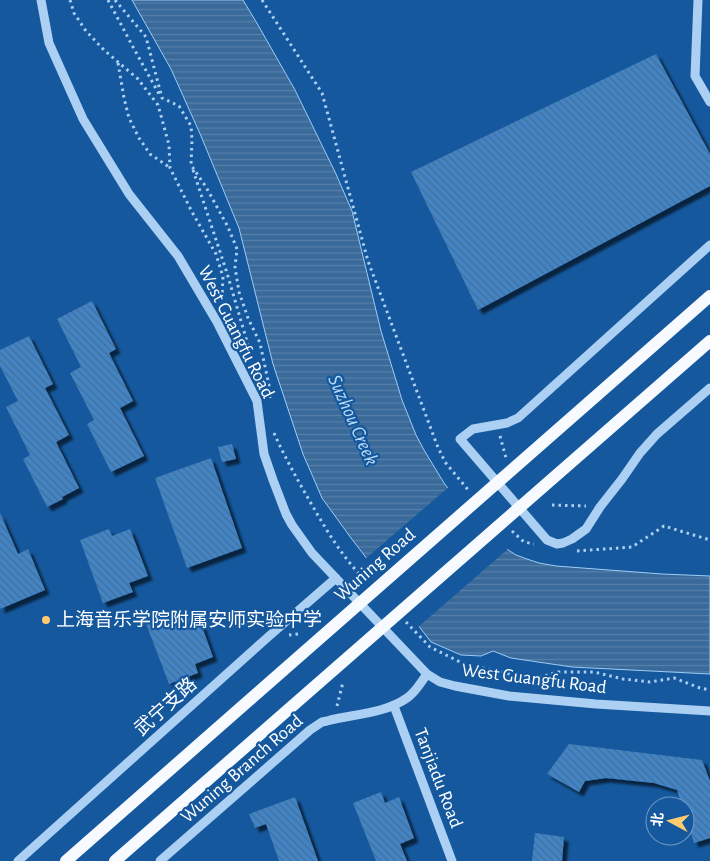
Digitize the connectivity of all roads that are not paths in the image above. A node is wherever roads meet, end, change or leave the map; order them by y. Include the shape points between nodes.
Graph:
1 (41, 0) edge
2 (698, 0) edge
3 (710, 102) edge
4 (710, 245) edge
5 (710, 296) edge
6 (710, 341) edge
7 (710, 388) edge
8 (336, 578) junction
9 (427, 674) junction
10 (394, 706) junction
11 (710, 711) edge
12 (18, 861) edge
13 (66, 861) edge
14 (115, 861) edge
15 (160, 861) edge
16 (452, 861) edge

1 - 8 street, West Guangfu Road via 49,43 83,119 129,194 178,256 216,322 257,402 264,454 286,514 312,553
2 - 3 street via 695,76
4 - 7 street via 518,418 473,429 460,439 547,540 563,543 586,529 640,453
5 - 13 main road, Wuning Road, bridge
6 - 14 main road, bridge
8 - 9 street, West Guangfu Road
8 - 12 street, 武宁支路
9 - 10 street, Wuning Branch Road via 408,698
9 - 11 street, West Guangfu Road via 440,682 509,696
10 - 15 street, Wuning Branch Road via 322,722
10 - 16 street, Tanjiadu Road

